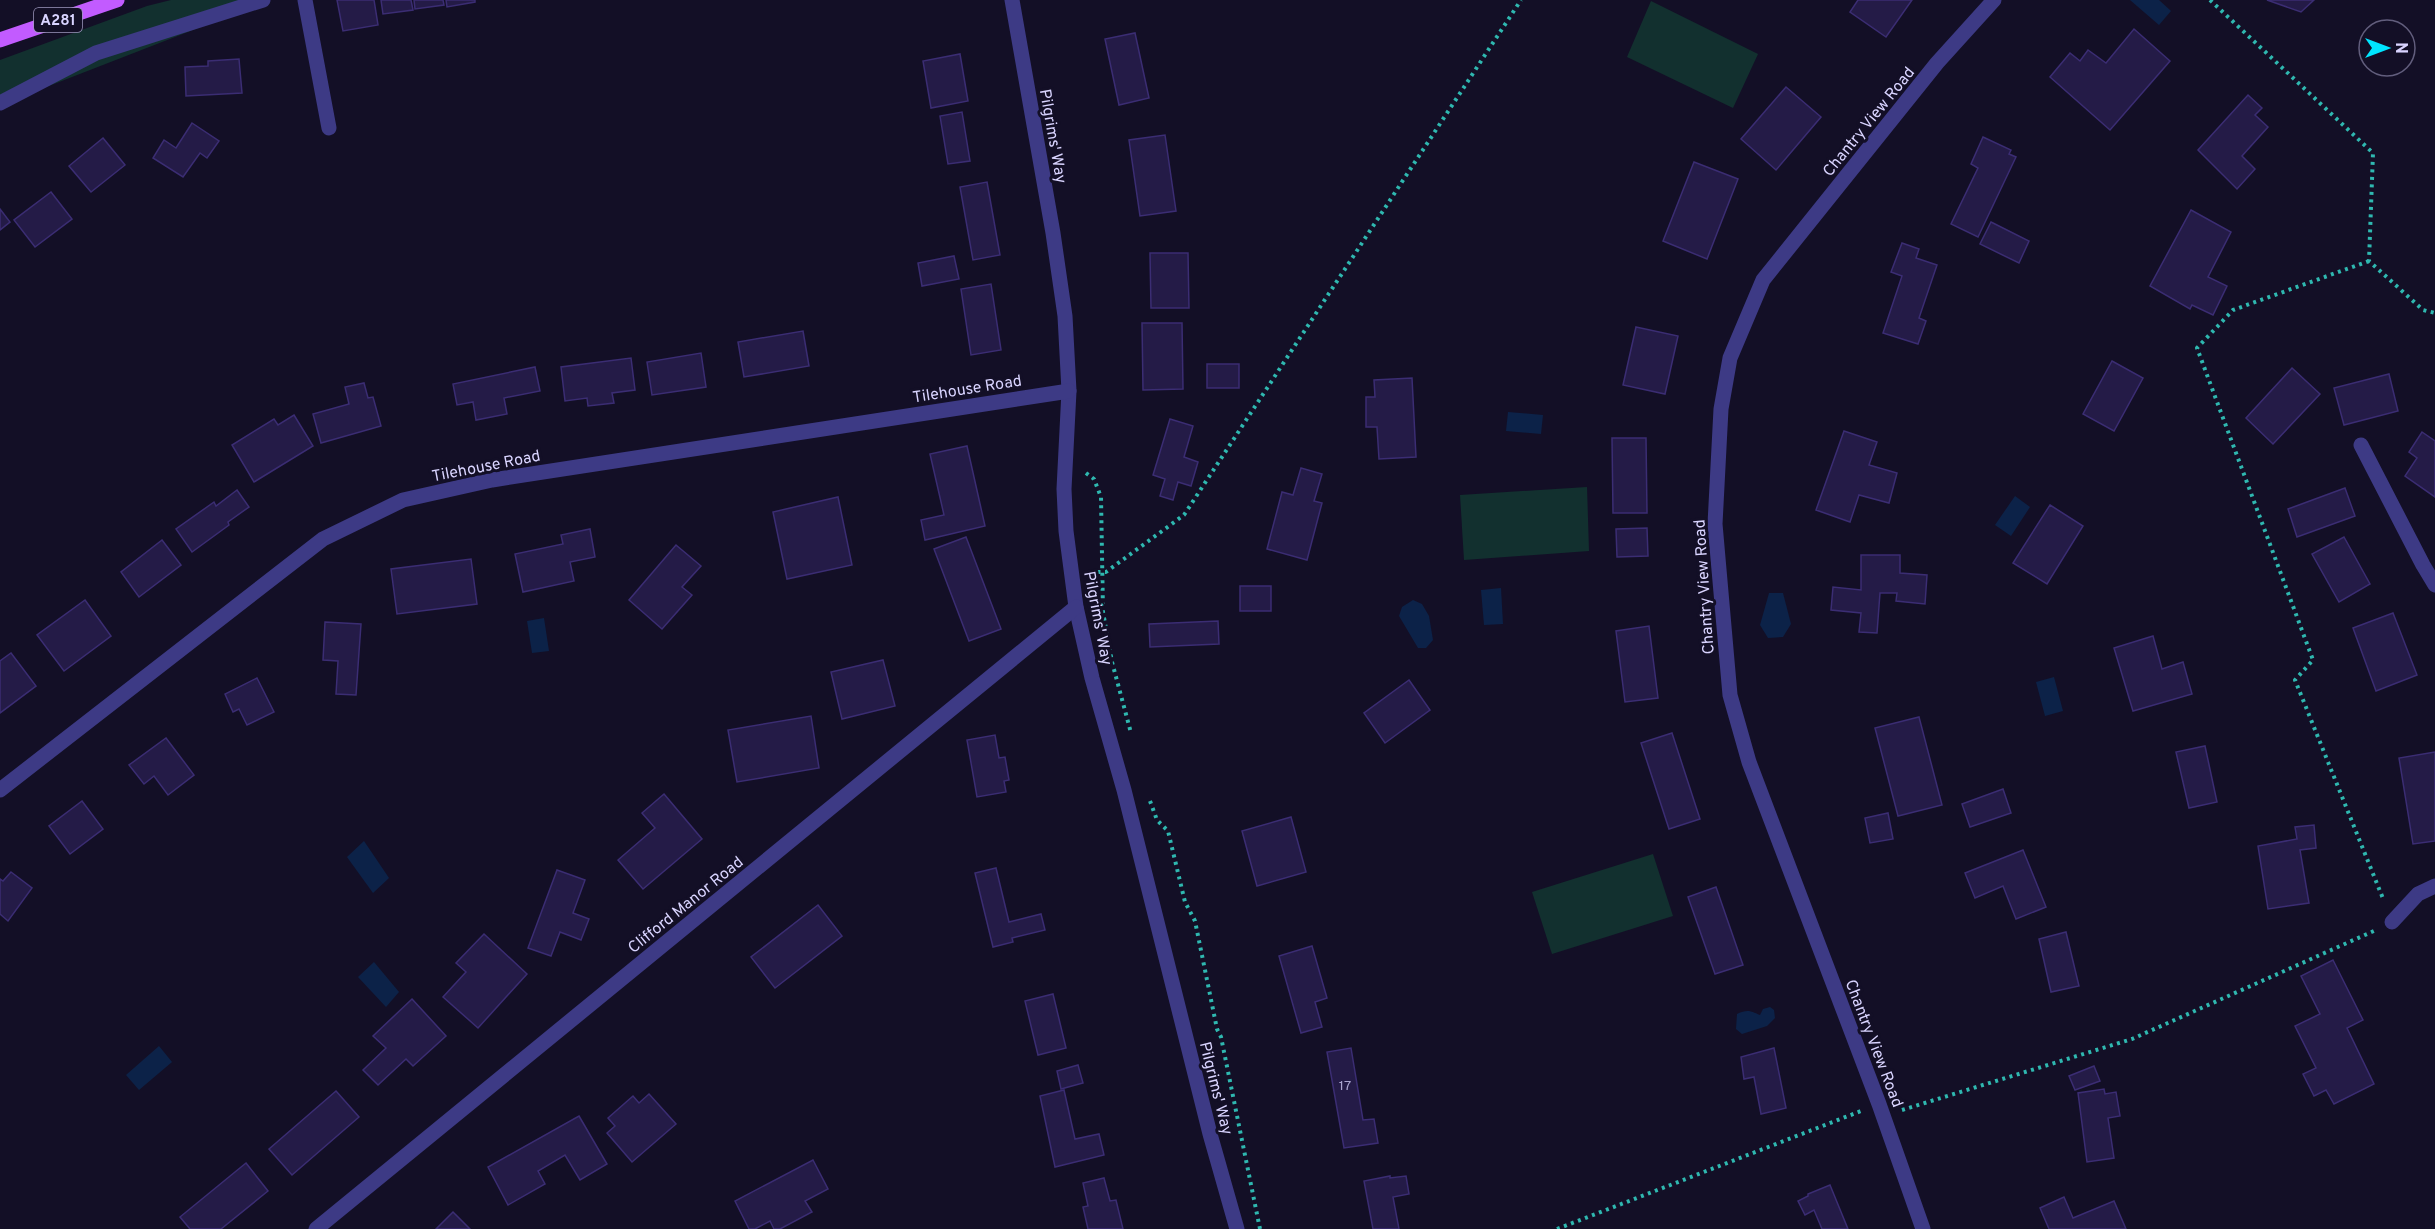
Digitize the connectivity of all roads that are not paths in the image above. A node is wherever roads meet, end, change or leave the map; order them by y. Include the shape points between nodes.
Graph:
1 (117, 0) edge
2 (263, 0) edge
3 (305, 0) edge
4 (1012, 0) edge
5 (1994, 0) edge
6 (0, 40) edge
7 (0, 103) edge
8 (329, 128) dead end
9 (1069, 390) junction
10 (2361, 445) dead end
11 (2435, 585) edge
12 (1076, 607) junction
13 (0, 790) edge
14 (2435, 886) edge
15 (2392, 922) road end
16 (316, 1229) edge
17 (1237, 1229) edge
18 (1923, 1229) edge

1 - 6 main road, A281
2 - 7 street via 96,53
3 - 8 street
4 - 9 street, Pilgrims' Way via 1053,233 1065,316
5 - 18 street, Chantry View Road via 1937,63 1763,280 1730,358 1721,409 1715,524 1730,696 1749,762
9 - 12 street, Pilgrims' Way via 1064,489
9 - 13 street, Tilehouse Road via 492,480 403,500 323,539
10 - 11 street
12 - 16 street, Clifford Manor Road
12 - 17 street, Pilgrims' Way
14 - 15 street via 2418,894

